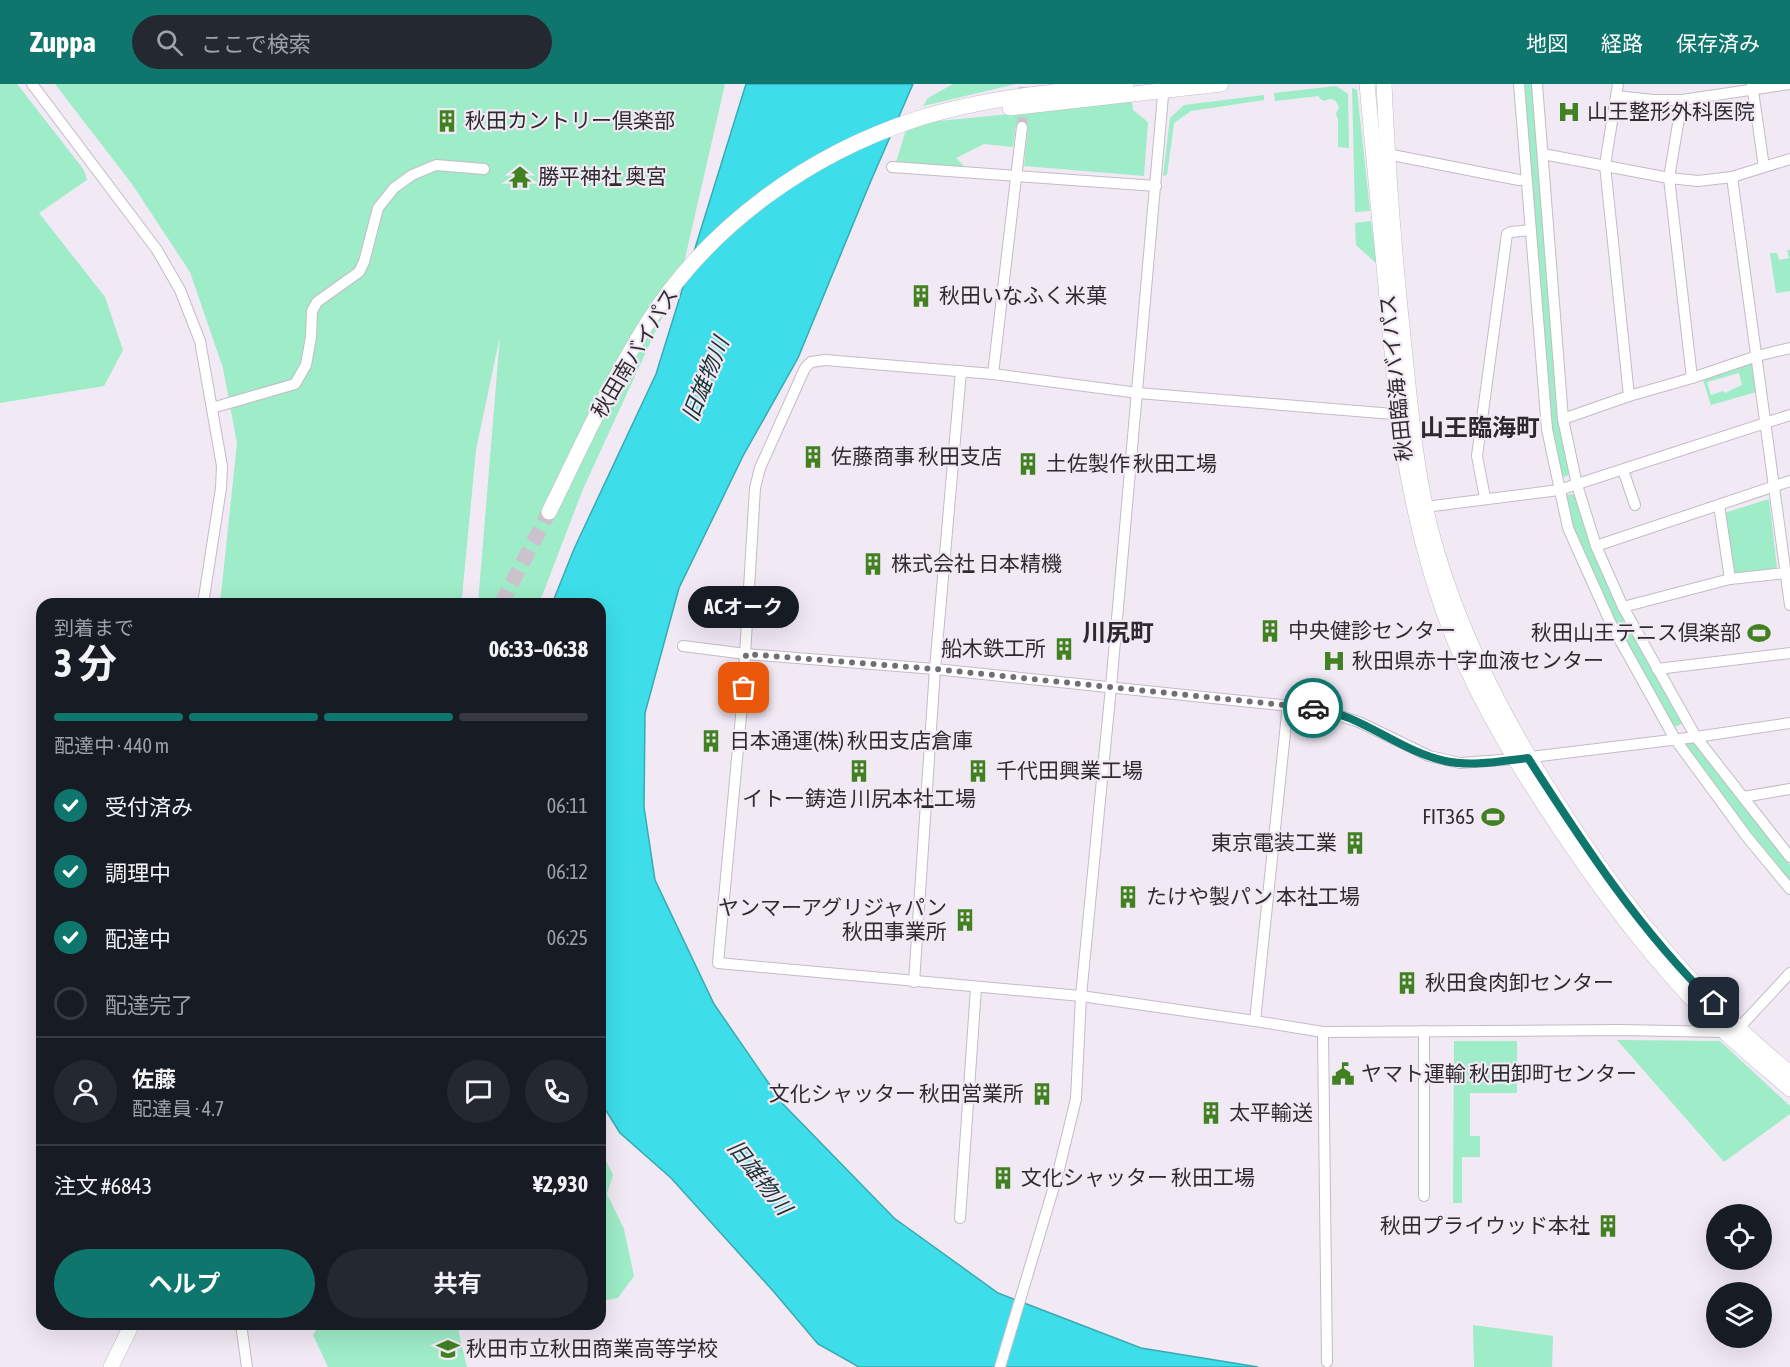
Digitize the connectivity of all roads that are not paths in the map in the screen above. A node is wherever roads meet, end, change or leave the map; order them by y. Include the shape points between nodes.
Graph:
1 (32, 84) edge
2 (1126, 84) edge
3 (1221, 84) edge
4 (1367, 84) edge
5 (1384, 84) edge
6 (1519, 84) edge
7 (1537, 84) edge
8 (1617, 84) edge
9 (1790, 84) edge
10 (1753, 86) edge
11 (1164, 88) edge
12 (1616, 96) junction
13 (1682, 100) junction
14 (936, 114) junction
15 (1022, 127) tunnel mouth
16 (1387, 154) junction
17 (1543, 154) junction
18 (1790, 159) edge
19 (1605, 165) junction
20 (1764, 166) junction
21 (892, 167) dead end
22 (484, 169) dead end
23 (1016, 174) junction
24 (1732, 177) junction
25 (1669, 178) junction
26 (1519, 180) dead end
27 (1156, 186) junction
28 (1531, 230) junction
29 (1790, 348) edge
30 (1757, 356) junction
31 (961, 371) junction
32 (993, 374) junction
33 (1692, 378) junction
34 (1138, 393) junction
35 (1629, 396) junction
36 (212, 408) junction
37 (1405, 415) junction
38 (1790, 415) edge
39 (1563, 419) junction
40 (1766, 424) junction
41 (1623, 470) junction
42 (1790, 481) edge
43 (1577, 484) junction
44 (1773, 486) junction
45 (1559, 490) junction
46 (1485, 498) junction
47 (1635, 505) dead end
48 (1719, 505) junction
49 (1425, 507) junction
50 (549, 512) tunnel mouth
51 (1596, 546) junction
52 (1786, 573) junction
53 (1730, 579) junction
54 (204, 598) edge
55 (1790, 605) edge
56 (1623, 607) junction
57 (683, 646) dead end
58 (1790, 653) edge
59 (746, 654) junction
60 (935, 669) junction
61 (1657, 669) junction
62 (1111, 687) junction
63 (1288, 704) junction
64 (1790, 723) edge
65 (1696, 737) junction
66 (1675, 739) junction
67 (1522, 759) junction
68 (1790, 789) edge
69 (1743, 797) junction
70 (1790, 857) edge
71 (1790, 890) edge
72 (1789, 975) edge
73 (914, 981) junction
74 (976, 988) junction
75 (1081, 996) junction
76 (1255, 1020) junction
77 (1732, 1030) junction
78 (1323, 1032) junction
79 (1424, 1032) junction
80 (1790, 1073) edge
81 (1790, 1089) edge
82 (1424, 1196) dead end
83 (960, 1218) dead end
84 (129, 1330) edge
85 (242, 1330) edge
86 (1327, 1362) dead end
87 (111, 1367) edge
88 (247, 1367) edge
89 (1000, 1367) edge

1 - 36 street via 157,250 180,290 200,341
2 - 14 highway, 秋田南バイパス via 1044,93
3 - 11 highway, 秋田南バイパス
4 - 37 highway, 秋田臨海バイパス
5 - 16 highway, 秋田臨海バイパス
6 - 28 street
7 - 17 street
8 - 12 street
9 - 10 street
10 - 13 street
10 - 20 street
11 - 14 highway, 秋田南バイパス
11 - 27 street
12 - 13 street
12 - 19 street
13 - 25 street
14 - 50 highway, 秋田南バイパス via 866,138 811,166 724,232 681,276 650,319 608,393
15 - 23 street
16 - 26 street
16 - 37 highway, 秋田臨海バイパス
17 - 19 street
17 - 39 street
18 - 20 street
19 - 25 street
19 - 35 street
20 - 24 street
21 - 23 street
22 - 36 street via 436,165 394,188 378,208 359,272 317,302 312,311 306,365 295,384
23 - 27 street
23 - 32 street
24 - 25 street via 1698,181
24 - 30 street
25 - 33 street
27 - 34 street
28 - 45 street via 1548,429
28 - 46 street via 1507,234 1477,456
29 - 30 street
30 - 33 street
30 - 40 street
31 - 32 street
31 - 59 street via 825,360 811,362 806,368 757,478
31 - 60 street
32 - 34 street
33 - 35 street
34 - 37 street
34 - 62 street
35 - 39 street
36 - 54 street via 222,466
37 - 49 highway, 秋田臨海バイパス
37 - 67 highway, 秋田臨海バイパス via 1404,458 1417,521 1443,609 1469,672
38 - 40 street
39 - 43 street
40 - 41 street
40 - 44 street
41 - 43 street
41 - 47 street
42 - 44 street
43 - 45 street
43 - 51 street
44 - 48 street
44 - 52 street
45 - 46 street
45 - 66 street via 1581,561
46 - 49 street
48 - 51 street
48 - 53 street
49 - 67 highway, 秋田臨海バイパス via 1466,637
51 - 56 street
52 - 53 street
52 - 55 street
53 - 56 street
56 - 61 street
57 - 59 street
58 - 61 street
59 - 60 street
59 - 73 street via 718,963
60 - 62 street
60 - 73 street
61 - 65 street
62 - 63 street
62 - 75 street
63 - 67 street via 1342,716 1446,762
63 - 76 street
64 - 65 street
65 - 66 street
65 - 69 street
66 - 67 street
66 - 71 street
67 - 77 highway, 秋田臨海バイパス via 1587,870 1613,905 1673,977
68 - 69 street
69 - 70 street
72 - 77 street
73 - 74 street
74 - 75 street
74 - 83 street
75 - 76 street
75 - 89 street via 1076,1099
76 - 78 street
77 - 79 street
77 - 80 highway, 秋田臨海バイパス
77 - 81 highway, 秋田臨海バイパス
78 - 79 street
78 - 86 street
79 - 82 street
84 - 87 highway
85 - 88 street

